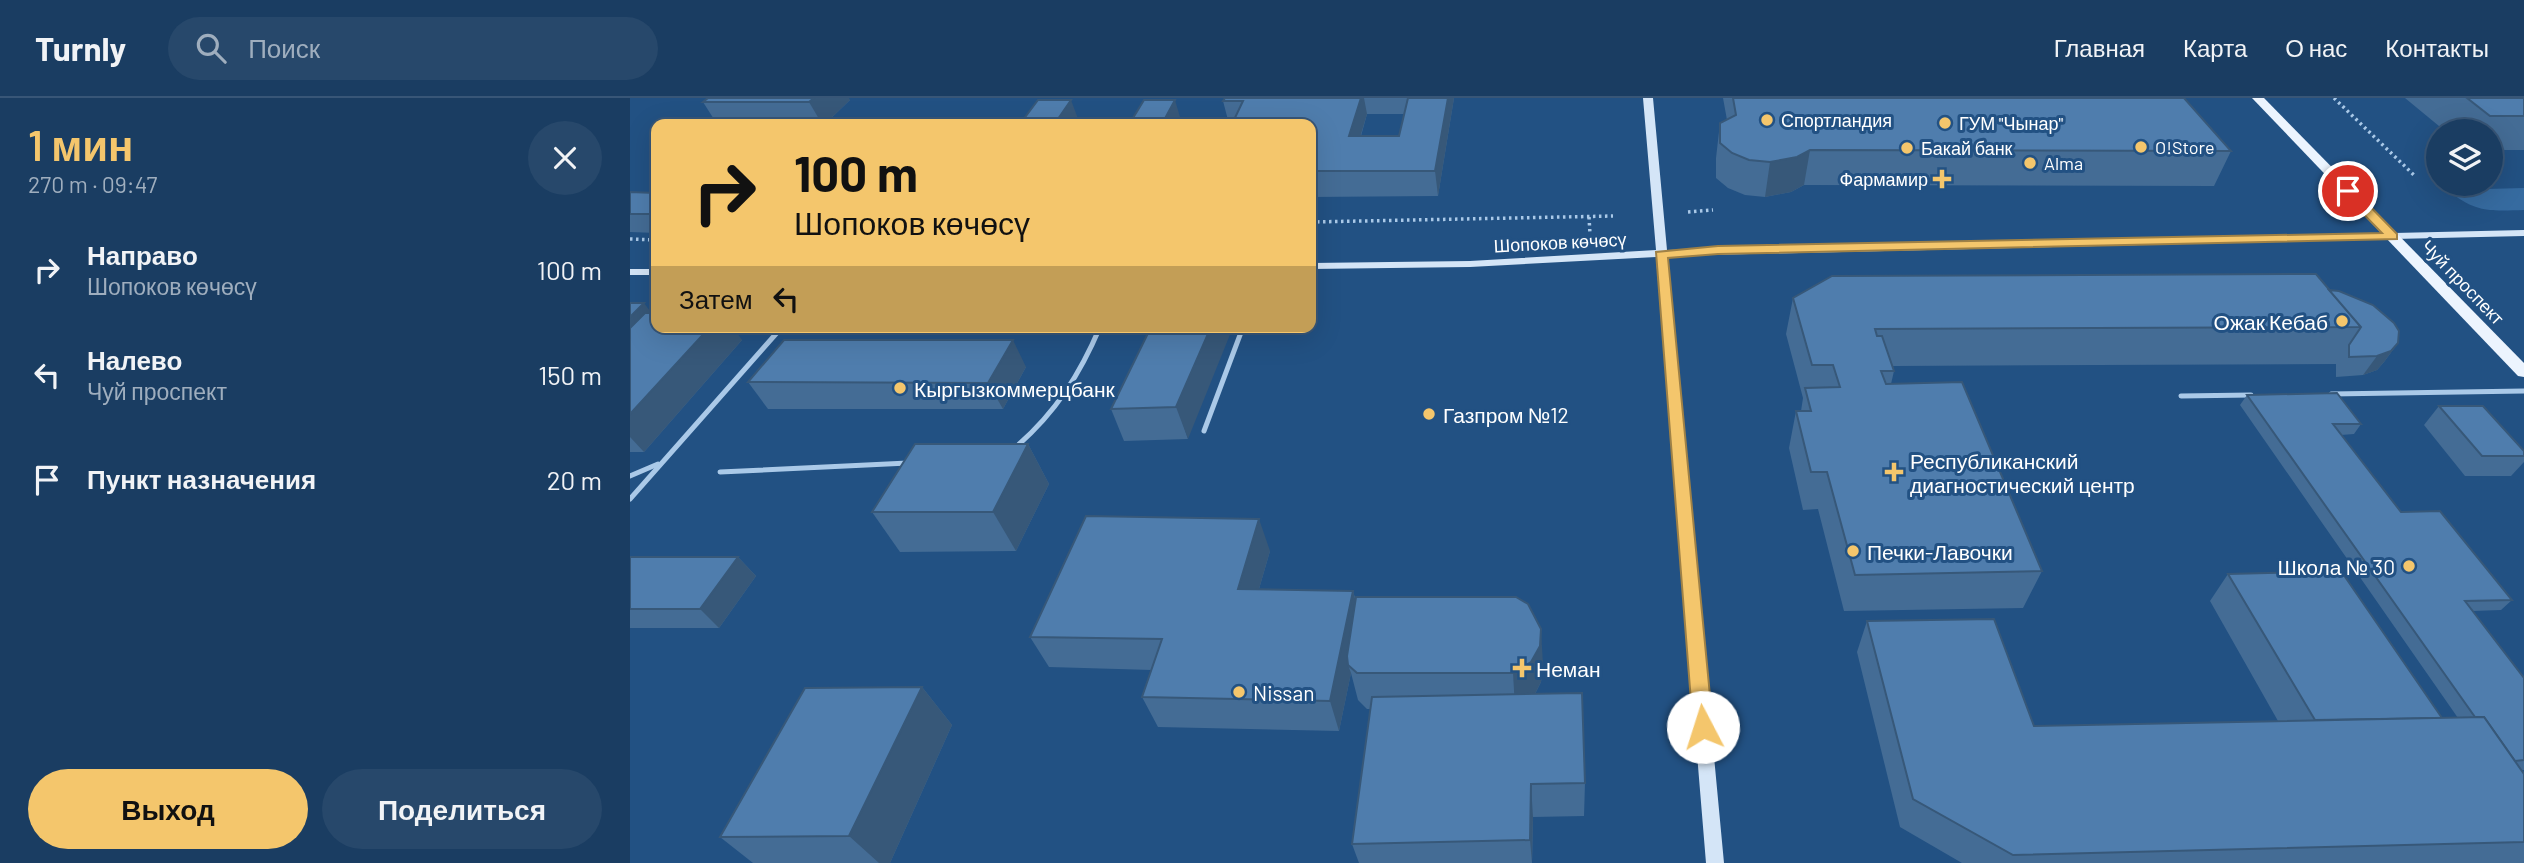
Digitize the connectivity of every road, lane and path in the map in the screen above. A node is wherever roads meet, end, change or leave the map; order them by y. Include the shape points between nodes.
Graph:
1 (1648, 98) edge
2 (2258, 98) edge
3 (2334, 98) edge
4 (2416, 177) dead end
5 (1713, 211) dead end
6 (1688, 212) dead end
7 (1613, 216) dead end
8 (1316, 222) edge
9 (2524, 233) edge
10 (2392, 237) junction
11 (630, 239) edge
12 (651, 240) edge
13 (1661, 254) junction
14 (1316, 266) edge
15 (630, 272) edge
16 (651, 272) edge
17 (777, 333) edge
18 (1097, 333) edge
19 (1241, 333) edge
20 (2524, 372) edge
21 (2524, 391) edge
22 (2320, 394) edge
23 (2264, 395) edge
24 (2181, 396) dead end
25 (1204, 431) dead end
26 (1007, 450) edge
27 (915, 462) edge
28 (661, 463) junction
29 (720, 472) dead end
30 (630, 476) edge
31 (630, 499) edge
32 (1715, 863) edge

1 - 13 street
2 - 10 main road, Чуй проспект
3 - 4 path
5 - 6 path
7 - 8 path
9 - 10 street, Шопоков көчөсү
10 - 13 street, Шопоков көчөсү
10 - 20 main road, Чуй проспект
11 - 12 path
13 - 14 street, Шопоков көчөсү
13 - 32 street
15 - 16 street
17 - 28 lane
18 - 26 lane via 1066,396 1046,422 1016,448
19 - 25 lane
21 - 22 lane
23 - 24 lane
27 - 29 lane
28 - 30 lane
28 - 31 lane

